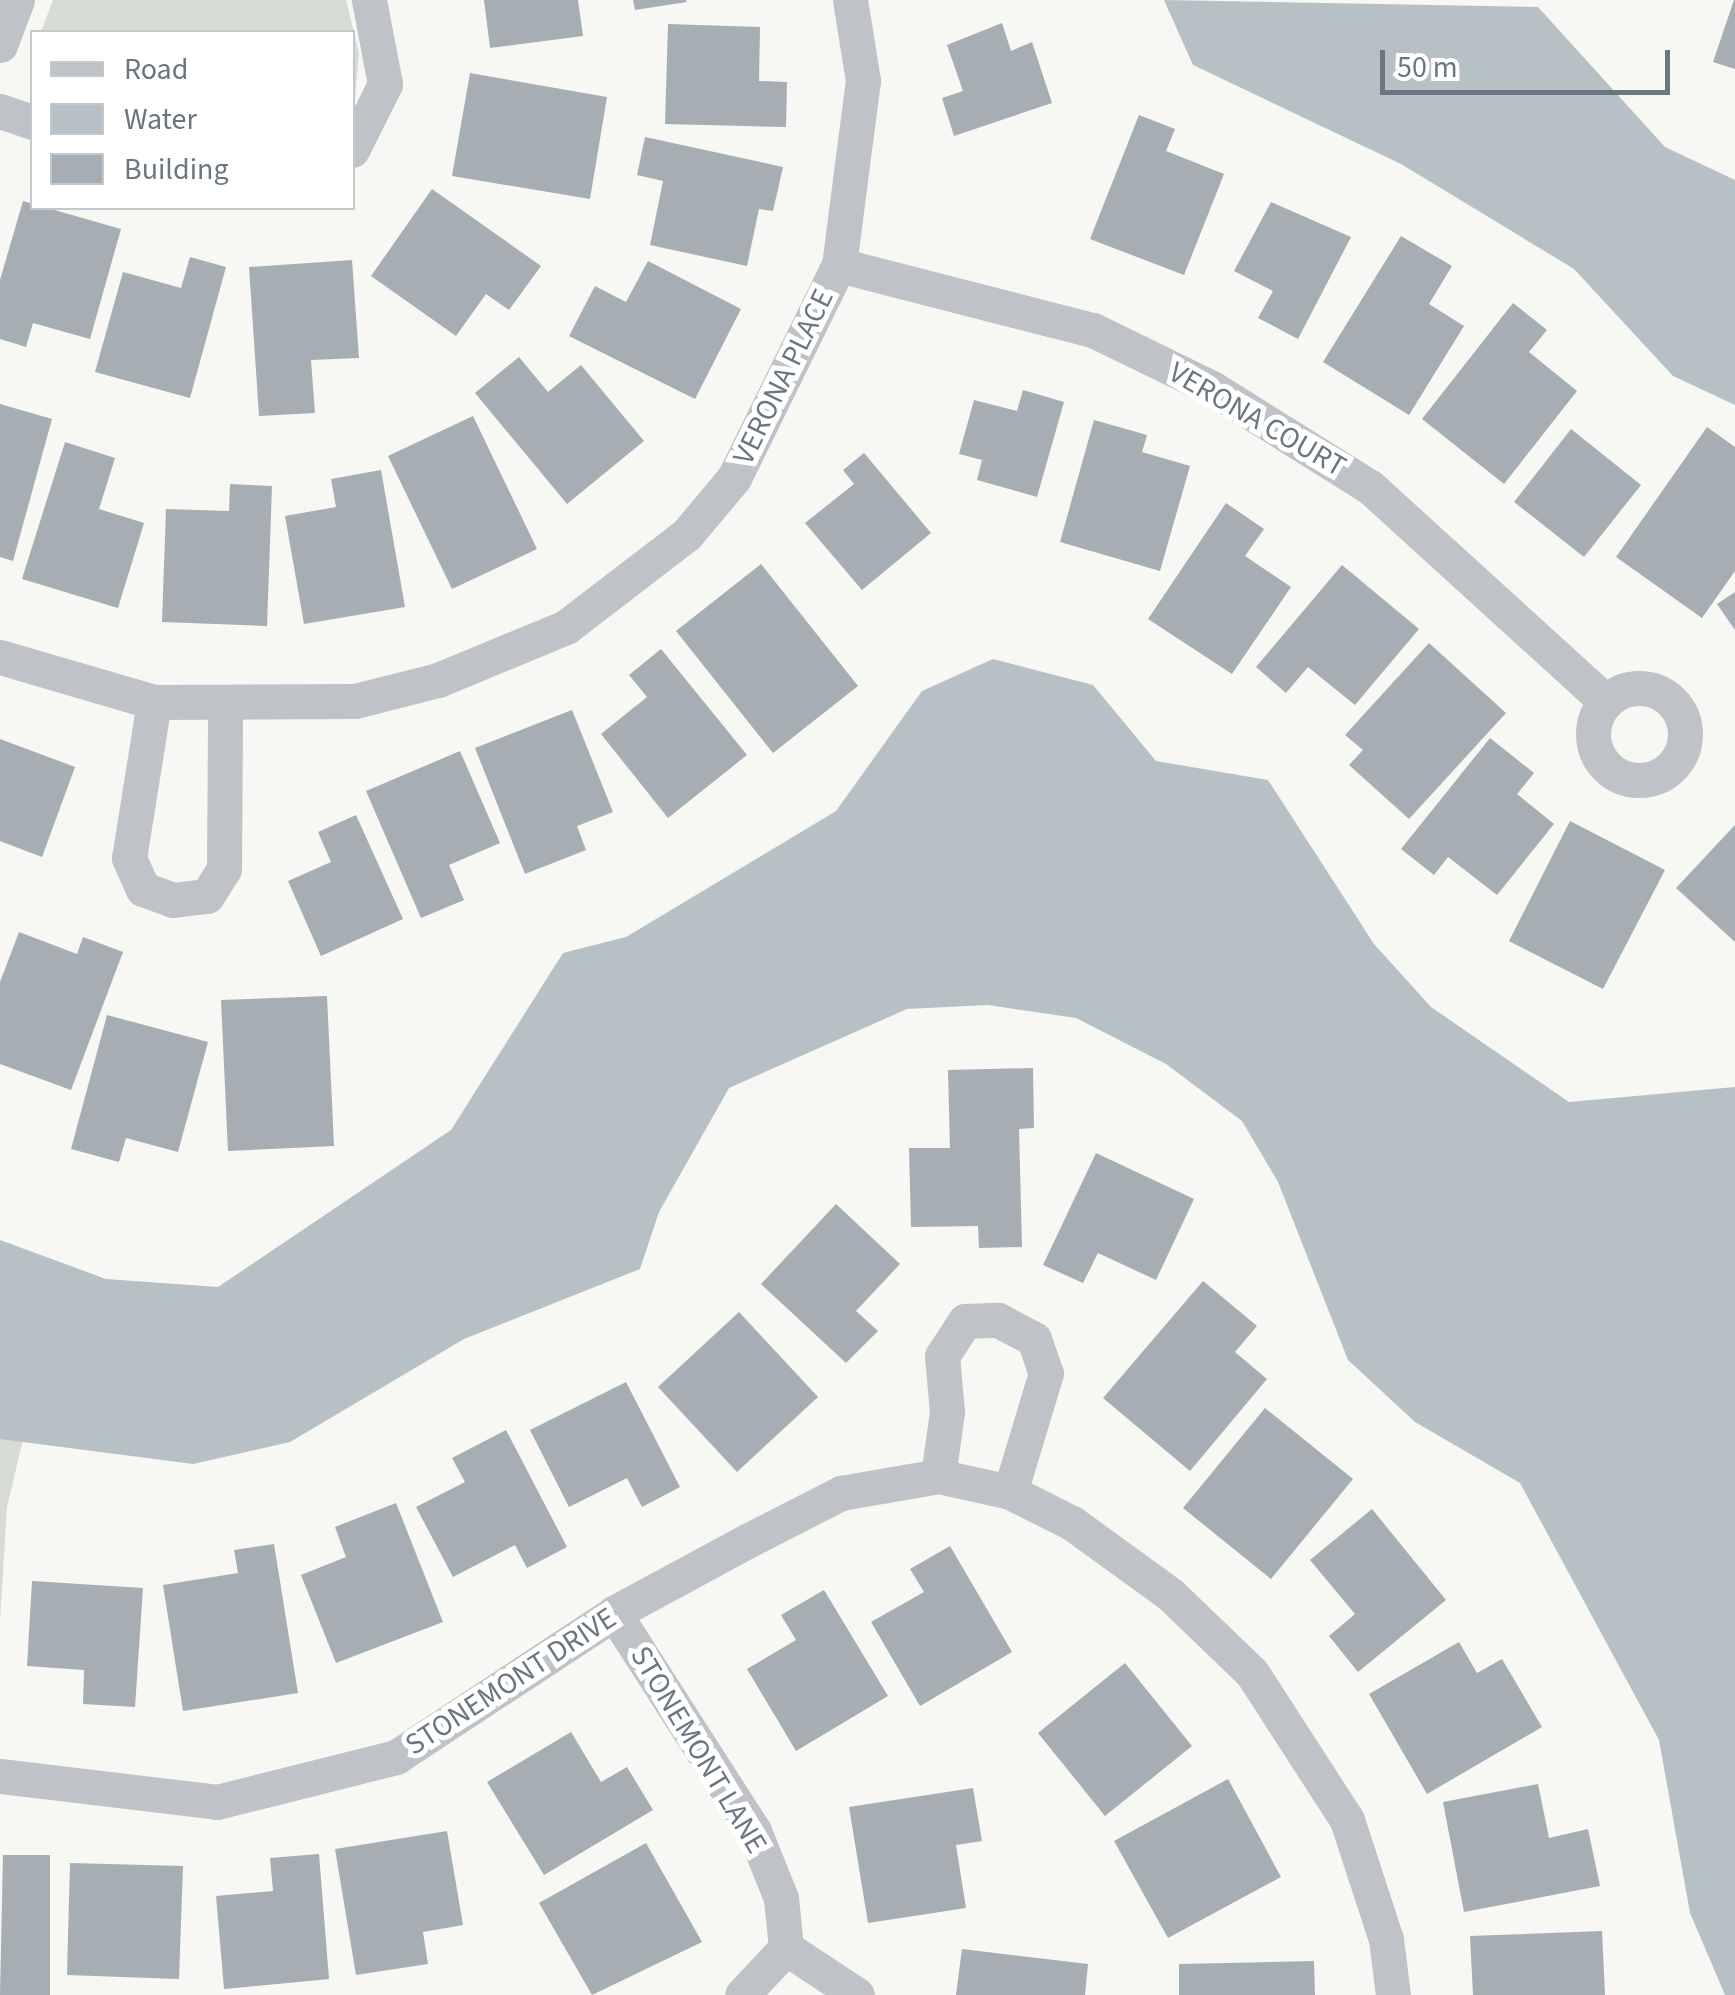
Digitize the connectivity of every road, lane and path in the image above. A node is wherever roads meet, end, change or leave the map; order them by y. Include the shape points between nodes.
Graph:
1 (17, 0) edge
2 (369, 0) edge
3 (850, 0) edge
4 (0, 45) edge
5 (0, 111) edge
6 (30, 121) edge
7 (355, 144) edge
8 (838, 265) junction
9 (0, 657) edge
10 (154, 702) junction
11 (1606, 702) dead end
12 (225, 708) junction
13 (938, 1476) junction
14 (1010, 1492) junction
15 (614, 1613) junction
16 (0, 1776) edge
17 (786, 1948) junction
18 (742, 1995) edge
19 (857, 1995) edge
20 (1393, 1995) edge

1 - 4 street
2 - 7 street via 385,84
3 - 8 street, VERONA PLACE via 863,82
5 - 6 street
8 - 11 street, VERONA COURT via 1093,330 1212,388 1370,487
8 - 12 street, VERONA PLACE via 734,478 687,534 566,627 438,680 355,701
9 - 10 street, VERONA PLACE
10 - 12 street, VERONA PLACE
10 - 12 street via 129,858 143,889 173,900 207,896 224,870
13 - 14 street, STONEMONT DRIVE
13 - 14 street via 947,1412 942,1356 966,1322 998,1320 1034,1339 1046,1373
13 - 15 street, STONEMONT DRIVE via 889,1478 841,1493
14 - 20 street, STONEMONT DRIVE via 1171,1595 1288,1719 1370,1877
15 - 16 street, STONEMONT DRIVE via 396,1757 217,1802
15 - 17 street, STONEMONT LANE via 754,1831 782,1898
17 - 18 street
17 - 19 street

